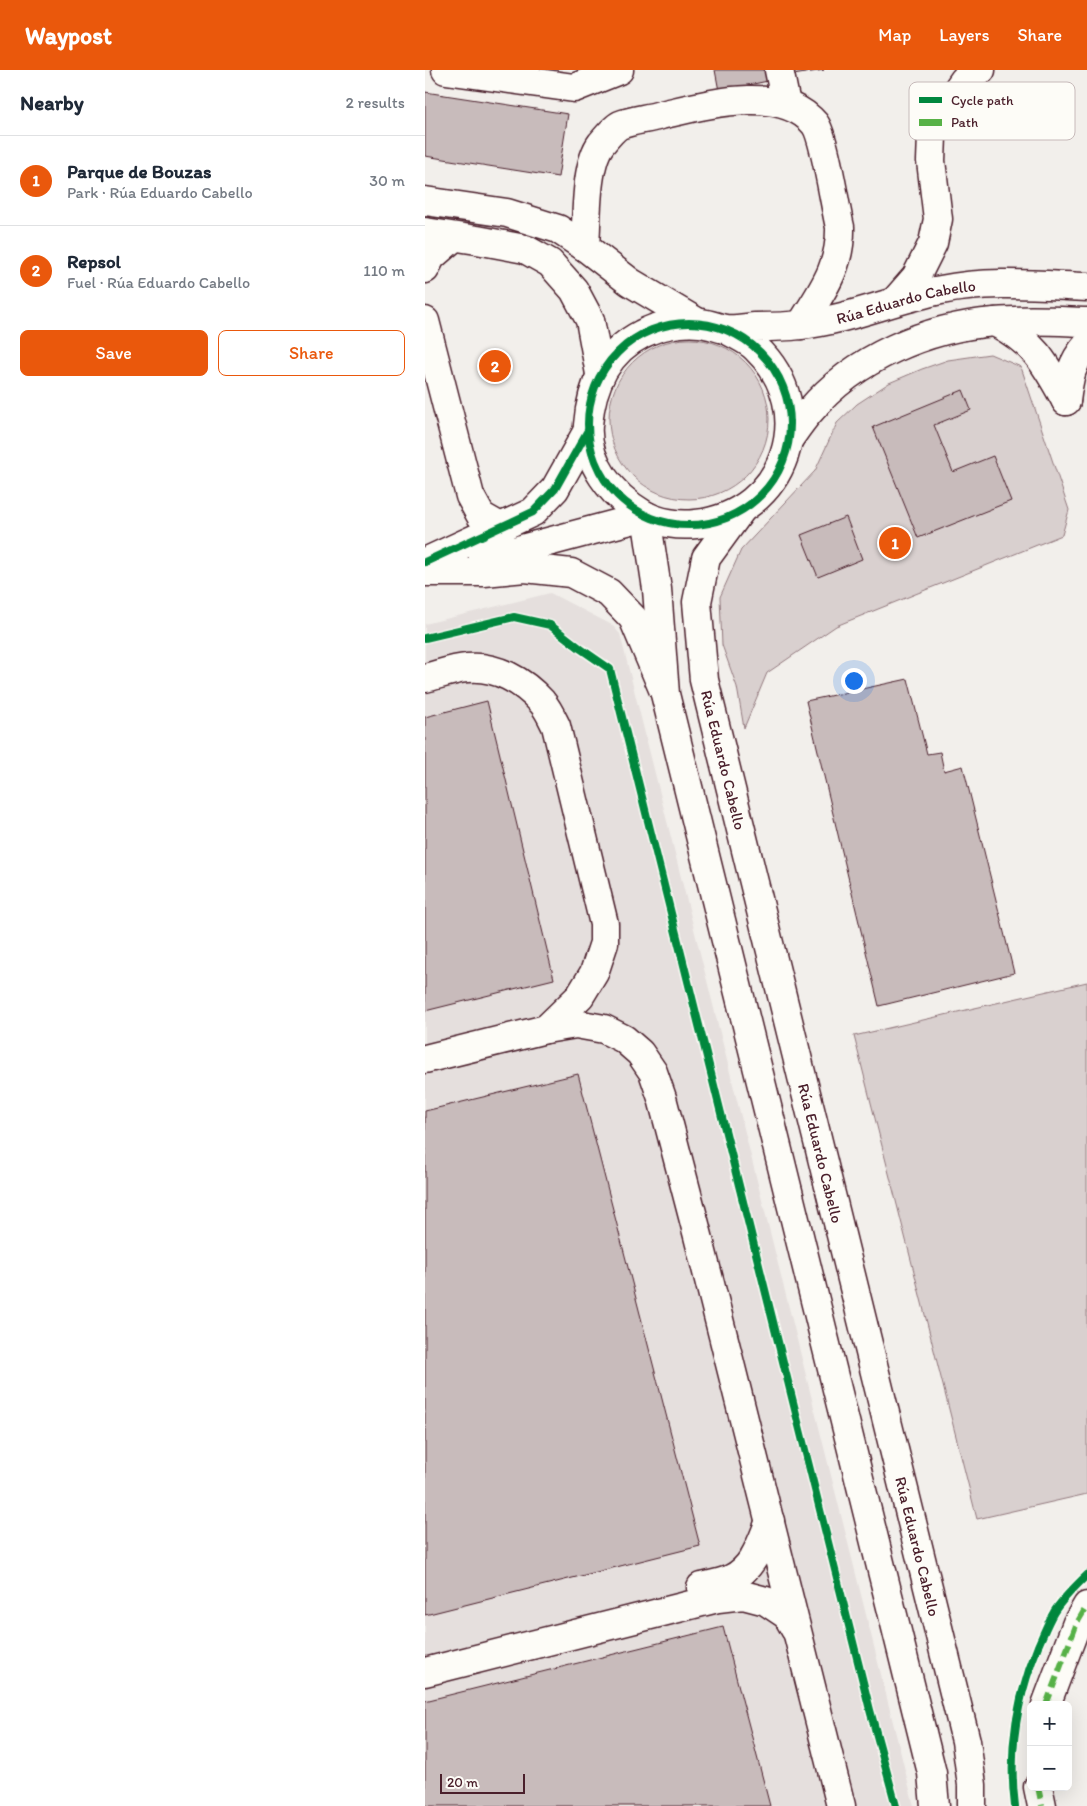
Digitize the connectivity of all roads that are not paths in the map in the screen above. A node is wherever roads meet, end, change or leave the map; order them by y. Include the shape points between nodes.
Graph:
1 (446, 70) edge
2 (619, 70) edge
3 (779, 70) edge
4 (981, 70) edge
5 (963, 82) edge
6 (786, 104) junction
7 (932, 140) edge
8 (425, 201) edge
9 (425, 232) edge
10 (454, 236) junction
11 (585, 247) junction
12 (425, 269) edge
13 (1087, 287) edge
14 (895, 301) junction
15 (425, 321) edge
16 (697, 322) junction
17 (995, 322) junction
18 (1087, 322) edge
19 (801, 325) junction
20 (726, 329) junction
21 (1087, 345) edge
22 (600, 374) junction
23 (587, 432) junction
24 (789, 439) junction
25 (741, 510) junction
26 (646, 516) junction
27 (502, 528) junction
28 (425, 562) edge
29 (425, 568) edge
30 (425, 572) edge
31 (425, 678) edge
32 (665, 694) junction
33 (546, 1029) junction
34 (425, 1059) edge
35 (769, 1521) junction
36 (1087, 1606) edge
37 (797, 1632) junction
38 (425, 1655) edge
39 (425, 1672) edge
40 (1048, 1701) edge
41 (1039, 1791) edge
42 (841, 1806) edge
43 (935, 1806) edge
44 (972, 1806) edge
45 (1042, 1806) edge

1 - 2 main road via 574,88
3 - 6 main road
4 - 5 main road
6 - 11 main road via 757,100 711,103 619,126 600,145 590,169
6 - 19 main road via 802,112 816,125 822,141 840,241 831,276
7 - 14 main road via 938,219 933,243 916,276
8 - 11 main road via 518,216 558,229
9 - 10 main road
10 - 12 main road via 431,257
10 - 22 main road via 525,249 551,264 574,290 591,320
11 - 16 main road via 630,282
13 - 14 main road, Rúa Eduardo Cabello via 997,284 943,289
14 - 19 main road, Rúa Eduardo Cabello
15 - 27 main road via 470,496 481,516
16 - 20 main road
16 - 22 main road via 668,324 641,334 617,351
17 - 18 main road
17 - 21 main road via 1015,332 1029,345 1046,365 1066,401 1071,371
17 - 24 main road via 940,331 880,356 835,387 811,410
19 - 20 main road, Rúa Eduardo Cabello
20 - 24 main road via 755,347 777,373 788,405
22 - 23 main road via 590,402
23 - 26 main road via 594,461 607,483 624,502
23 - 27 main road via 555,490 533,512
24 - 25 main road via 780,467 764,492
25 - 26 main road via 715,522 685,525
25 - 44 main road, Rúa Eduardo Cabello via 706,558 697,602 704,680 966,1741
26 - 29 main road via 514,551
26 - 32 main road via 657,589
27 - 28 main road
30 - 32 main road via 525,568 571,573 609,593 633,618
31 - 33 main road via 467,668 489,669 508,675 543,704 556,726 604,924 604,943 594,973 580,996
32 - 43 main road via 932,1773
33 - 34 main road
33 - 35 main road via 576,1024 604,1029 624,1039 640,1053 653,1072 698,1236
35 - 37 main road
35 - 38 main road via 756,1556 743,1572 731,1580
36 - 40 main road via 1077,1623
37 - 39 main road via 787,1615 766,1601 743,1595 718,1598
37 - 42 main road
41 - 45 main road

